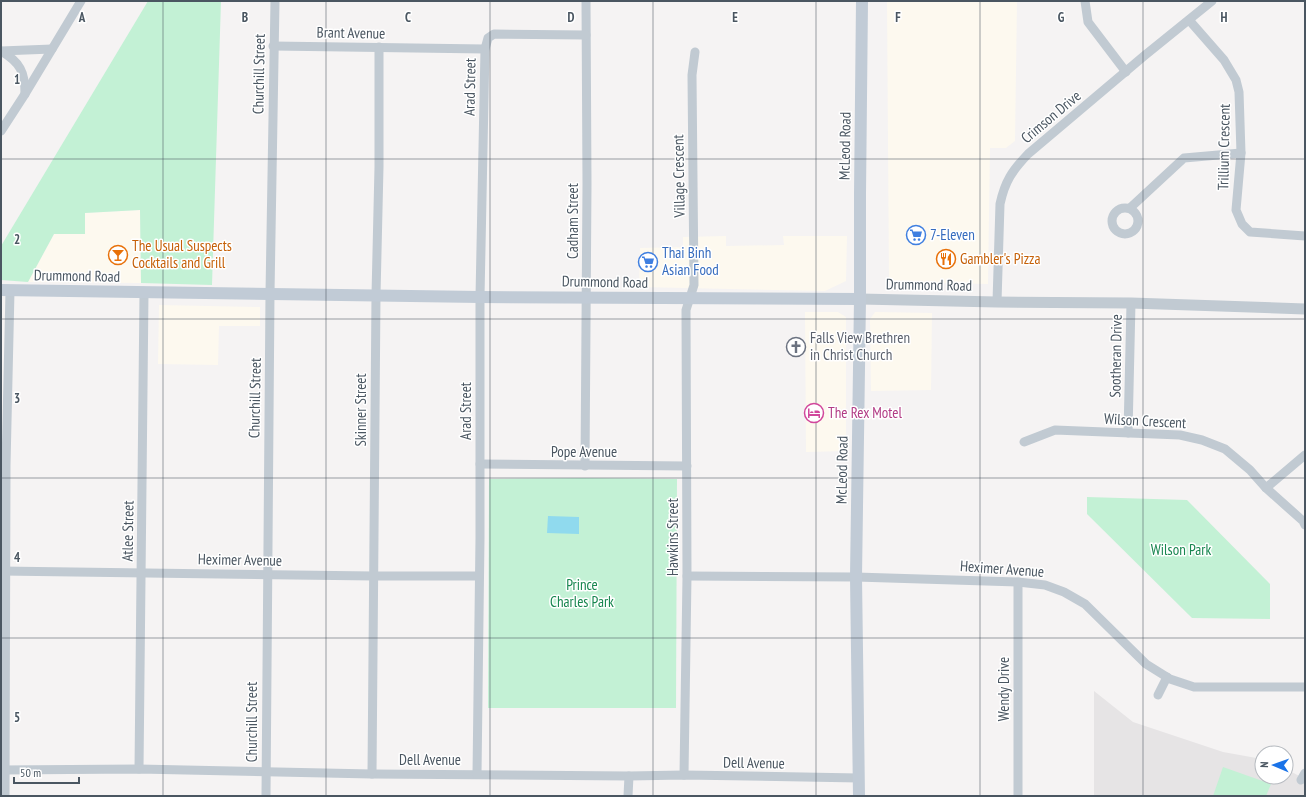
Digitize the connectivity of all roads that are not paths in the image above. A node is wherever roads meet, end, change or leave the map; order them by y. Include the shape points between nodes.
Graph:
1 (81, 1) edge
2 (275, 1) edge
3 (586, 1) edge
4 (862, 1) edge
5 (1085, 1) edge
6 (1212, 1) edge
7 (1188, 20) junction
8 (586, 35) junction
9 (273, 46) junction
10 (379, 47) junction
11 (52, 49) junction
12 (485, 49) junction
13 (1, 51) edge
14 (695, 52) dead end
15 (1126, 72) junction
16 (25, 94) junction
17 (1, 131) edge
18 (1241, 153) junction
19 (1130, 208) dead end
20 (1305, 236) edge
21 (5, 290) edge
22 (144, 293) junction
23 (270, 293) junction
24 (376, 295) junction
25 (480, 297) junction
26 (587, 298) junction
27 (690, 299) junction
28 (860, 299) junction
29 (997, 302) junction
30 (1130, 303) junction
31 (1305, 309) edge
32 (1128, 433) junction
33 (1024, 442) dead end
34 (1305, 455) edge
35 (480, 464) junction
36 (3, 465) edge
37 (585, 466) junction
38 (687, 466) junction
39 (1266, 488) junction
40 (1305, 525) edge
41 (3, 571) edge
42 (142, 573) junction
43 (267, 574) junction
44 (374, 576) junction
45 (478, 576) junction
46 (687, 576) junction
47 (856, 578) junction
48 (1018, 582) junction
49 (1167, 677) junction
50 (1305, 687) edge
51 (1158, 695) dead end
52 (139, 769) junction
53 (3, 770) edge
54 (266, 772) junction
55 (372, 774) junction
56 (477, 774) junction
57 (684, 775) junction
58 (629, 776) junction
59 (859, 778) junction
60 (5, 796) edge
61 (266, 796) edge
62 (628, 796) edge
63 (859, 796) edge
64 (1018, 796) edge

1 - 11 street
2 - 9 street, Churchill Street
3 - 8 street, Cadham Street
4 - 28 main road, McLeod Road
5 - 15 street via 1088,22
6 - 7 street, Crimson Drive
7 - 15 street, Crimson Drive
7 - 18 street, Trillium Crescent via 1224,60 1236,80 1239,92
8 - 12 street via 494,34 488,38
8 - 26 street, Cadham Street
9 - 10 street, Brant Avenue
9 - 23 street, Churchill Street
10 - 12 street, Brant Avenue
10 - 24 street, Skinner Street
11 - 13 street
11 - 16 street
12 - 25 street, Arad Street
13 - 16 street via 20,67 25,79
14 - 27 street, Village Crescent via 692,75 694,285
15 - 29 street, Crimson Drive via 1028,154 1014,169 1003,190 1000,204
16 - 17 street
18 - 19 street via 1184,158
18 - 20 street, Trillium Crescent via 1236,210 1242,224 1250,232
21 - 22 main road, Drummond Road
21 - 36 street
22 - 23 main road, Drummond Road
22 - 42 street, Atlee Street
23 - 24 main road, Drummond Road
23 - 43 street, Churchill Street
24 - 25 main road, Drummond Road
24 - 44 street, Skinner Street
25 - 26 main road, Drummond Road
25 - 35 street, Arad Street
26 - 27 main road, Drummond Road
26 - 37 street, Cadham Street
27 - 28 main road, Drummond Road
27 - 38 street, Hawkins Street via 686,310
28 - 29 street, Drummond Road
28 - 47 main road, McLeod Road
29 - 30 street, Drummond Road
30 - 31 street, Drummond Road
30 - 32 street, Sootheran Drive
32 - 33 street, Wilson Crescent via 1056,430
32 - 39 street, Wilson Crescent via 1180,435 1225,449 1250,470
34 - 39 street
35 - 37 street, Pope Avenue
35 - 45 street, Arad Street
36 - 41 street
37 - 38 street, Pope Avenue
38 - 46 street, Hawkins Street
39 - 40 street, Wilson Crescent
41 - 42 street, Heximer Avenue
41 - 53 street
42 - 43 street, Heximer Avenue
42 - 52 street, Atlee Street
43 - 44 street, Heximer Avenue
43 - 54 street, Churchill Street
44 - 45 street, Heximer Avenue
44 - 55 street, Skinner Street
45 - 56 street, Arad Street
46 - 47 street, Heximer Avenue
46 - 57 street, Hawkins Street
47 - 48 street, Heximer Avenue
47 - 59 main road, McLeod Road
48 - 49 street, Heximer Avenue via 1045,584 1085,604 1146,664
48 - 64 street, Wendy Drive
49 - 50 street, Heximer Avenue via 1194,687
49 - 51 street
52 - 53 street, Dell Avenue
52 - 54 street, Dell Avenue
53 - 60 street
54 - 55 street, Dell Avenue
54 - 61 street, Churchill Street
55 - 56 street, Dell Avenue
56 - 58 street, Dell Avenue
57 - 58 street, Dell Avenue
57 - 59 street, Dell Avenue
58 - 62 street
59 - 63 main road, McLeod Road

